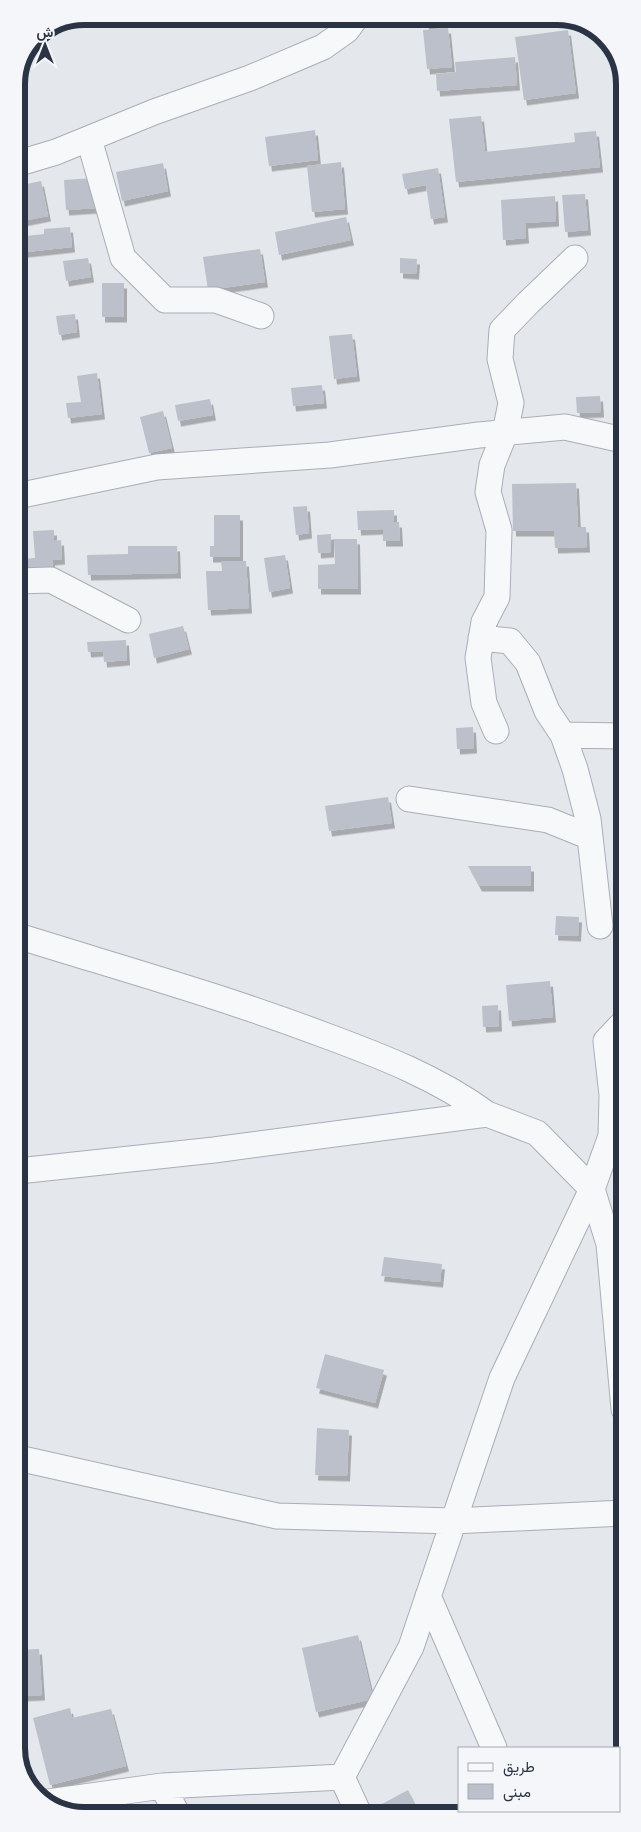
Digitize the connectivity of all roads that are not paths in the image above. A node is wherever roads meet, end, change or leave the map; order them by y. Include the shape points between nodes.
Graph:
1 (350, 25) edge
2 (89, 139) junction
3 (25, 161) edge
4 (575, 258) dead end
5 (261, 316) dead end
6 (505, 432) junction
7 (616, 438) edge
8 (25, 494) edge
9 (25, 581) edge
10 (128, 620) dead end
11 (481, 638) junction
12 (496, 732) dead end
13 (563, 735) junction
14 (616, 736) edge
15 (409, 800) dead end
16 (590, 838) junction
17 (600, 926) dead end
18 (25, 938) edge
19 (615, 1041) edge
20 (487, 1114) junction
21 (25, 1170) edge
22 (592, 1188) junction
23 (616, 1326) edge
24 (25, 1460) edge
25 (616, 1513) edge
26 (454, 1521) junction
27 (428, 1596) junction
28 (494, 1747) edge
29 (342, 1777) junction
30 (162, 1786) junction
31 (57, 1801) edge
32 (174, 1807) edge
33 (356, 1807) edge

1 - 2 street via 323,47
2 - 3 street
2 - 5 street via 124,258 165,300 216,300
4 - 6 street via 502,330 500,359 510,403
6 - 7 street via 565,427
6 - 8 street via 330,455 157,467
6 - 11 street via 492,465 488,492 499,530 497,597 484,622
9 - 10 street via 51,580
11 - 12 street via 478,658 484,703
11 - 13 street via 510,641 528,663 547,711
13 - 14 street
13 - 16 street via 584,802
15 - 16 street via 548,820
16 - 17 street
18 - 20 street via 272,1015 390,1059 464,1097
19 - 22 street via 611,1136
20 - 21 street via 214,1150
20 - 22 street via 537,1133
22 - 23 street via 608,1244
22 - 26 street via 502,1378
24 - 26 street via 277,1516
25 - 26 street
26 - 27 street
27 - 28 street
27 - 29 street via 411,1647
29 - 30 street
29 - 33 street
30 - 31 street
30 - 32 street

